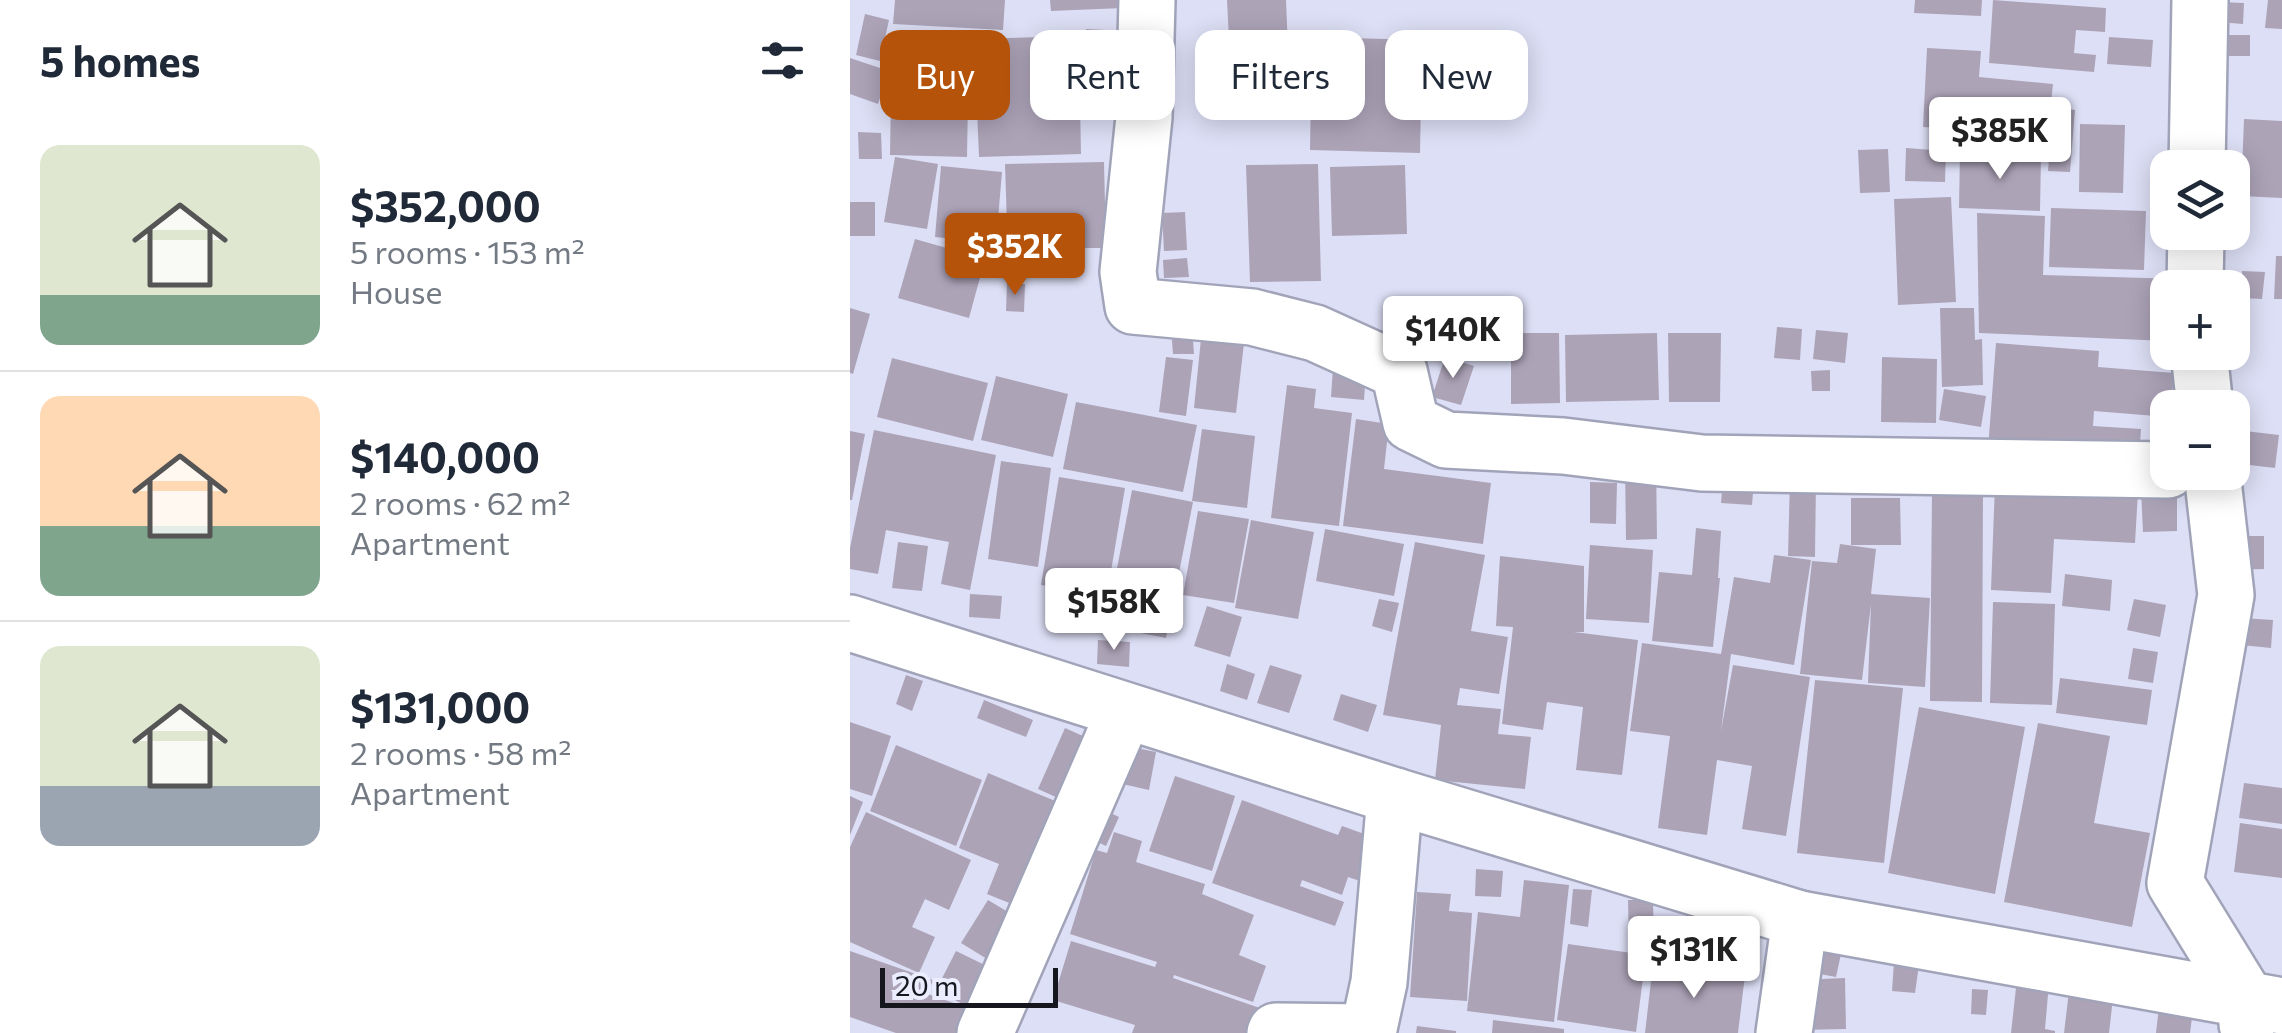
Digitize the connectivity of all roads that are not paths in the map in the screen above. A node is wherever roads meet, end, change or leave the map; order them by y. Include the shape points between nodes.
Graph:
1 (1148, 0) edge
2 (2200, 0) edge
3 (2198, 150) edge
4 (2150, 471) edge
5 (2204, 490) edge
6 (850, 623) edge
7 (1125, 711) junction
8 (1395, 796) junction
9 (1800, 919) junction
10 (2259, 1013) edge
11 (1368, 1032) edge
12 (985, 1033) edge
13 (1275, 1033) edge
14 (1784, 1033) edge

1 - 4 street via 1128,272 1133,306 1252,317 1315,333 1399,371 1411,423 1446,440 1702,463
2 - 3 street
5 - 10 street via 2226,595 2175,883
6 - 7 street
7 - 8 street
7 - 12 street
8 - 9 street
8 - 11 street via 1379,982
9 - 10 street
9 - 14 street
11 - 13 street

